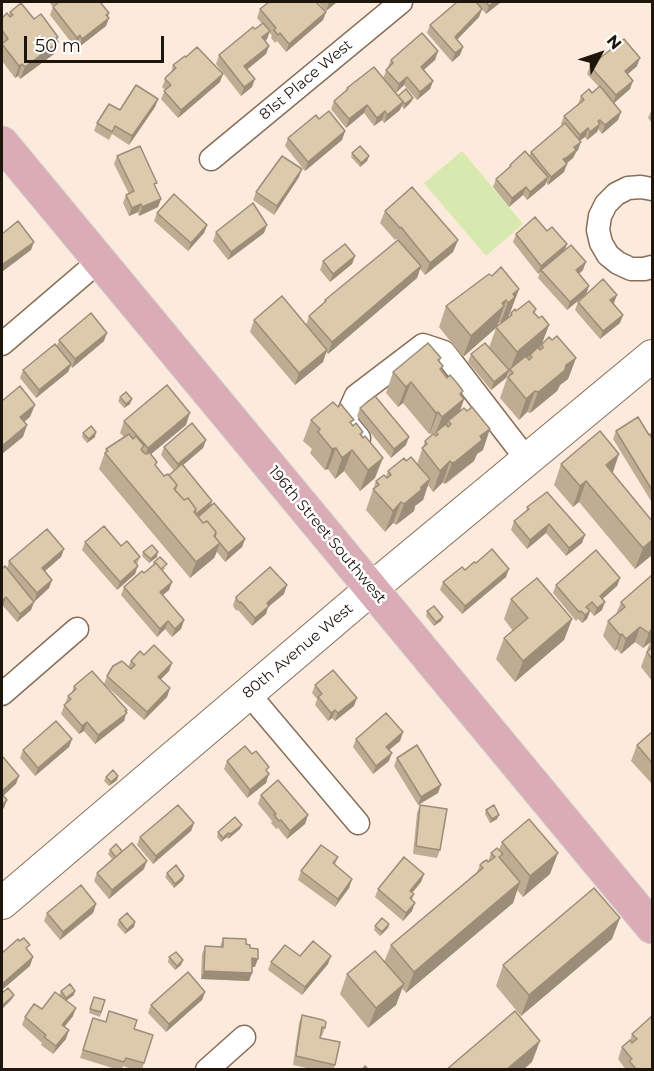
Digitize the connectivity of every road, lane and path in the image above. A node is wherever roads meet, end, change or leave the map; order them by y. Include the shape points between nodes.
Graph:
1 (401, 2) edge
2 (2, 143) edge
3 (211, 159) dead end
4 (652, 189) edge
5 (99, 261) junction
6 (652, 267) edge
7 (2, 344) edge
8 (649, 366) edge
9 (374, 457) edge
10 (528, 461) junction
11 (371, 589) junction
12 (77, 629) dead end
13 (248, 693) junction
14 (2, 694) edge
15 (358, 824) dead end
16 (2, 903) edge
17 (652, 927) edge
18 (244, 1037) dead end
19 (207, 1070) edge

1 - 3 street, 81st Place West
2 - 5 main road, 196th Street Southwest
4 - 6 street via 628,188 616,194 606,204 598,230 608,255 618,263 631,268
5 - 7 street
5 - 11 main road, 196th Street Southwest
8 - 10 street, 80th Avenue West
9 - 10 street via 345,422 356,396 423,345 444,352
10 - 11 street, 80th Avenue West
11 - 13 street, 80th Avenue West
11 - 17 main road, 196th Street Southwest
12 - 14 street
13 - 15 street
13 - 16 street, 80th Avenue West
18 - 19 street

